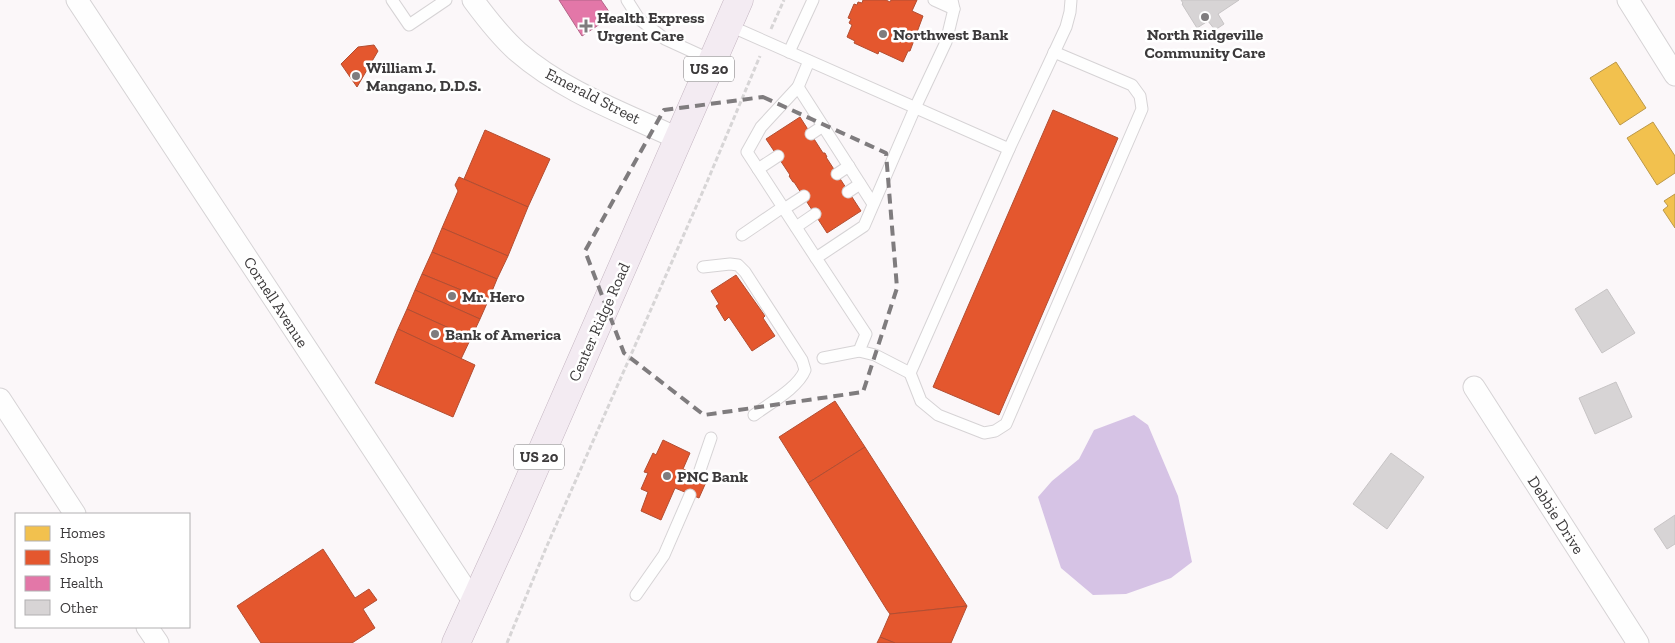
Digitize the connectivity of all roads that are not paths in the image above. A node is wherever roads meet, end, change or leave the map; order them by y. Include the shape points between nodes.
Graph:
1 (77, 0) edge
2 (392, 0) edge
3 (446, 0) edge
4 (473, 0) edge
5 (627, 0) edge
6 (739, 0) edge
7 (812, 0) edge
8 (934, 0) edge
9 (1072, 0) edge
10 (1628, 0) edge
11 (953, 4) edge
12 (728, 25) junction
13 (789, 52) junction
14 (1054, 52) junction
15 (712, 61) junction
16 (809, 61) junction
17 (1675, 75) edge
18 (798, 88) junction
19 (915, 108) junction
20 (823, 126) junction
21 (811, 134) dead end
22 (679, 138) junction
23 (1009, 149) junction
24 (778, 156) dead end
25 (849, 166) junction
26 (758, 169) junction
27 (837, 174) dead end
28 (860, 184) junction
29 (848, 192) dead end
30 (804, 196) dead end
31 (874, 204) junction
32 (784, 208) junction
33 (815, 214) dead end
34 (796, 226) junction
35 (742, 235) dead end
36 (816, 258) junction
37 (703, 267) dead end
38 (858, 351) junction
39 (823, 358) dead end
40 (910, 374) junction
41 (1474, 388) dead end
42 (0, 399) edge
43 (754, 415) dead end
44 (712, 438) dead end
45 (698, 476) dead end
46 (690, 495) dead end
47 (73, 513) edge
48 (636, 595) dead end
49 (475, 604) junction
50 (148, 628) edge
51 (158, 643) edge
52 (456, 643) edge
53 (1638, 643) edge

1 - 49 street, Cornell Avenue
2 - 3 lane via 409,25
4 - 22 street, Emerald Street via 501,36 556,80
5 - 15 lane via 639,19 666,39
6 - 12 main road, Center Ridge Road / US 20
7 - 13 lane
8 - 11 lane
9 - 14 lane via 1066,27
10 - 17 street
11 - 19 lane via 946,42
12 - 13 lane
12 - 15 main road, Center Ridge Road / US 20
13 - 16 lane
14 - 23 lane
14 - 40 lane via 1132,85 1140,96 1142,109 1006,424 984,433 938,415 921,401
15 - 22 main road, Center Ridge Road / US 20
16 - 18 lane
16 - 19 lane
18 - 20 lane
18 - 26 lane via 761,127 747,152
19 - 23 lane
19 - 31 lane
20 - 21 lane
20 - 25 lane
22 - 49 main road, Center Ridge Road / US 20
23 - 40 lane
24 - 26 lane
25 - 27 lane
25 - 28 lane
26 - 32 lane
28 - 29 lane
28 - 31 lane
30 - 32 lane
31 - 36 lane via 864,226
32 - 34 lane
32 - 35 lane
33 - 34 lane
34 - 36 lane
36 - 38 lane via 866,334
37 - 43 lane via 738,265 802,360 805,370 802,378
38 - 39 lane
38 - 40 lane via 875,355
41 - 53 street, Debbie Drive
42 - 47 street
44 - 45 lane
46 - 48 lane via 664,555
49 - 52 main road, Center Ridge Road / US 20
50 - 51 street

